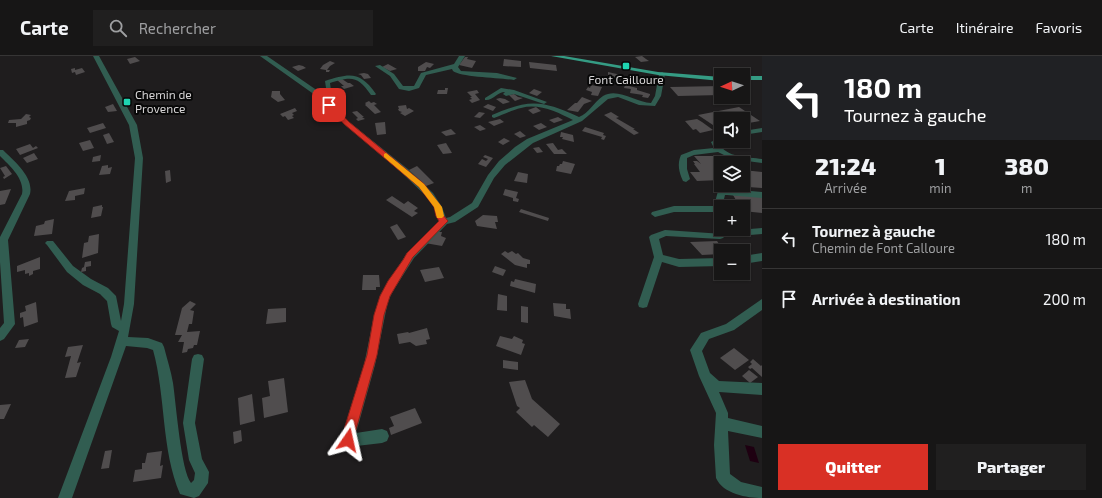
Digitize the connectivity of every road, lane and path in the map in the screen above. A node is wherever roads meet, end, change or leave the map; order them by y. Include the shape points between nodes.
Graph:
1 (96, 56) edge
2 (263, 56) edge
3 (462, 56) edge
4 (554, 56) edge
5 (378, 66) dead end
6 (455, 66) junction
7 (662, 74) junction
8 (514, 78) dead end
9 (750, 78) edge
10 (762, 78) edge
11 (714, 79) edge
12 (514, 92) junction
13 (317, 94) junction
14 (373, 94) dead end
15 (506, 94) dead end
16 (486, 99) dead end
17 (494, 116) dead end
18 (582, 119) junction
19 (762, 130) edge
20 (750, 132) edge
21 (718, 150) joint
22 (0, 152) edge
23 (762, 161) edge
24 (686, 179) dead end
25 (762, 195) edge
26 (655, 214) dead end
27 (444, 221) junction
28 (762, 231) edge
29 (750, 232) edge
30 (714, 236) edge
31 (50, 243) dead end
32 (659, 257) junction
33 (762, 257) edge
34 (750, 259) edge
35 (714, 262) edge
36 (762, 303) edge
37 (643, 304) dead end
38 (123, 335) junction
39 (0, 336) edge
40 (198, 359) dead end
41 (705, 376) junction
42 (762, 389) edge
43 (722, 423) junction
44 (762, 432) edge
45 (382, 436) dead end
46 (762, 494) edge
47 (65, 498) edge

1 - 38 street via 133,125 139,158 129,304
2 - 13 street
3 - 6 street
4 - 7 main road
5 - 6 street via 392,75 401,88 409,89 417,87 426,73
6 - 8 street via 459,73
7 - 11 main road
7 - 18 street via 658,96 652,105 612,95
9 - 10 main road
12 - 15 street
12 - 16 street via 501,90
12 - 18 street
13 - 14 street via 329,89 327,82 348,76 364,82
13 - 27 street via 347,123 421,185 438,207
17 - 18 street via 524,105 535,105
18 - 27 street via 518,148 491,177 475,205 452,220
19 - 20 street
21 - 23 street via 731,156
21 - 24 street via 684,155 681,160
22 - 39 street via 18,170 27,189 3,240 10,324
25 - 26 street via 721,192 718,209 674,209
27 - 45 street via 410,256 391,283 379,315 372,355 348,440
28 - 29 street
30 - 32 street via 665,233 654,237
31 - 38 street via 70,269 112,299 116,324
32 - 35 street via 678,262
32 - 37 street
33 - 34 street
36 - 41 street via 730,327 705,336 696,350
38 - 40 street via 158,347 163,362 172,436 180,475 185,489 194,491 201,483 202,472 196,460 189,423
38 - 47 street
41 - 42 street via 716,386
41 - 43 street via 722,413
43 - 44 street
43 - 46 street via 723,478 738,488

